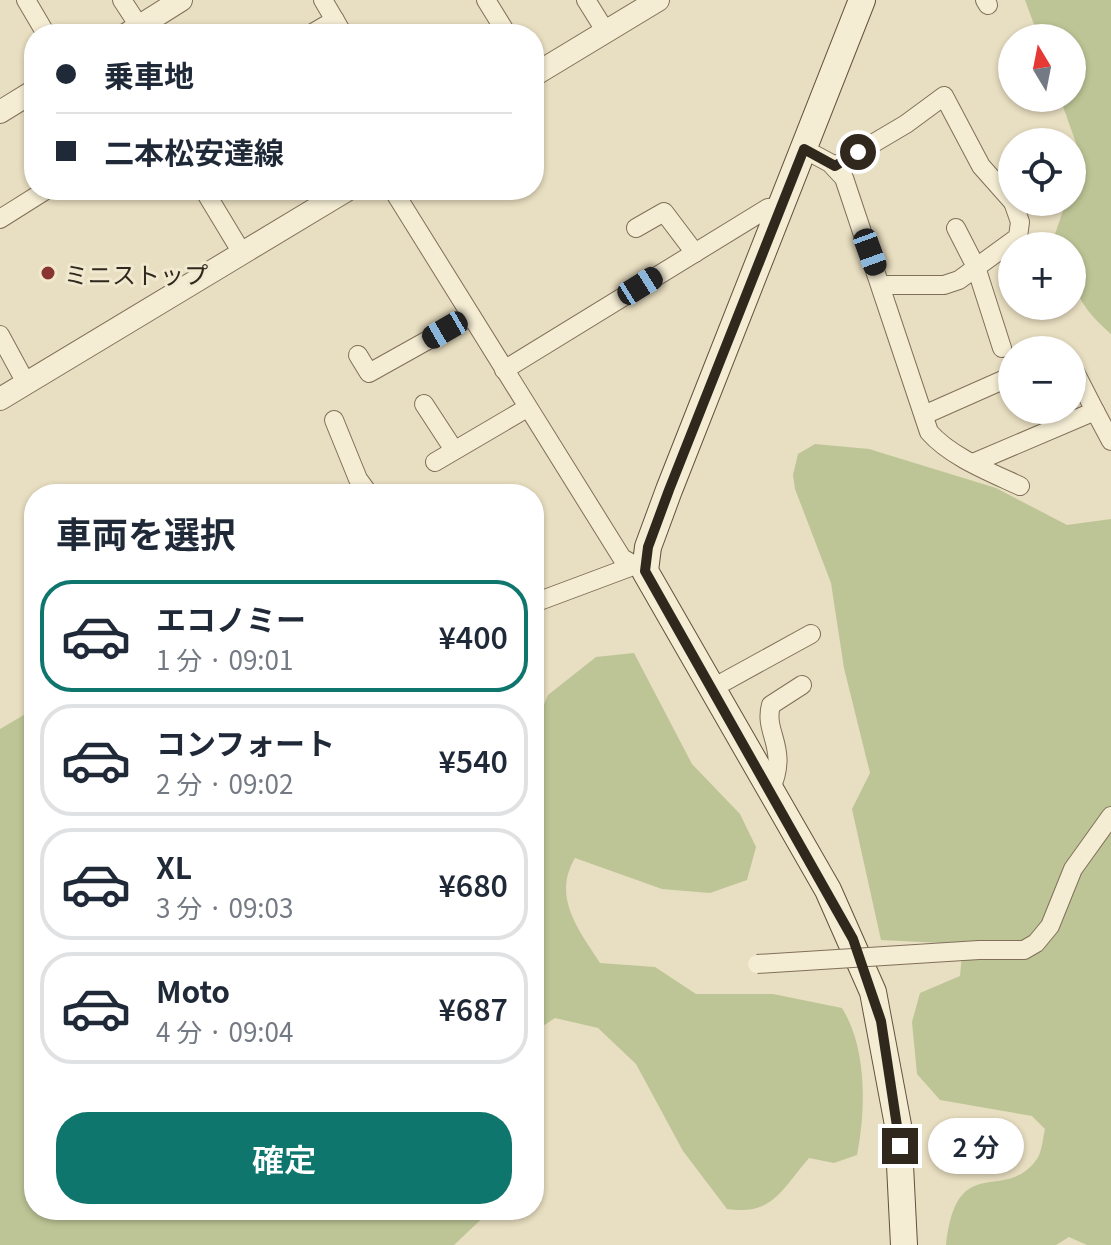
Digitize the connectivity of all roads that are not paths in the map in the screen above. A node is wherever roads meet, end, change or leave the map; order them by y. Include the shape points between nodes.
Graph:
1 (26, 0) edge
2 (122, 0) edge
3 (180, 0) edge
4 (323, 0) edge
5 (486, 0) edge
6 (586, 0) edge
7 (658, 0) edge
8 (862, 0) edge
9 (40, 24) edge
10 (131, 24) edge
11 (142, 24) edge
12 (337, 24) edge
13 (501, 24) edge
14 (606, 32) junction
15 (544, 69) edge
16 (24, 97) edge
17 (0, 112) edge
18 (804, 149) junction
19 (835, 166) junction
20 (998, 186) edge
21 (30, 200) edge
22 (210, 200) edge
23 (330, 200) edge
24 (399, 200) edge
25 (780, 207) junction
26 (1018, 216) edge
27 (0, 219) edge
28 (636, 228) dead end
29 (956, 228) dead end
30 (242, 253) junction
31 (695, 253) junction
32 (976, 267) junction
33 (882, 285) junction
34 (471, 316) junction
35 (0, 335) edge
36 (998, 336) edge
37 (358, 355) dead end
38 (504, 370) junction
39 (998, 382) edge
40 (26, 383) junction
41 (1086, 393) edge
42 (0, 399) edge
43 (424, 404) dead end
44 (527, 408) junction
45 (1095, 411) junction
46 (924, 415) junction
47 (334, 420) dead end
48 (1111, 441) edge
49 (454, 450) junction
50 (435, 462) dead end
51 (973, 463) junction
52 (362, 484) edge
53 (1020, 486) dead end
54 (639, 569) junction
55 (544, 600) edge
56 (811, 634) dead end
57 (802, 685) dead end
58 (711, 689) junction
59 (770, 791) junction
60 (1111, 816) edge
61 (757, 964) dead end
62 (904, 1245) edge

1 - 9 street
2 - 10 street
3 - 11 street
4 - 12 street
5 - 13 street
6 - 14 street
7 - 14 street
8 - 18 main road
14 - 15 street
16 - 17 street
18 - 19 street
18 - 25 main road
19 - 20 street via 944,96 981,166
19 - 33 street
21 - 27 street
22 - 30 street
23 - 30 street
24 - 34 street
25 - 31 street via 768,208
25 - 54 main road
26 - 32 street via 1018,237
28 - 31 street via 664,212
29 - 32 street
30 - 40 street
31 - 38 street
32 - 33 street via 944,285
32 - 36 street
33 - 46 street
34 - 37 street via 369,373
34 - 38 street
35 - 40 street
38 - 44 street
39 - 46 street
40 - 42 street
41 - 45 street
43 - 49 street
44 - 49 street
44 - 54 street via 622,558
45 - 48 street
45 - 51 street
46 - 51 street via 938,442
47 - 52 street
49 - 50 street
51 - 53 street
54 - 55 street
54 - 58 main road
56 - 58 street
57 - 59 street via 771,705 769,718 780,753
58 - 59 main road
59 - 62 main road via 840,915 873,992 898,1125
60 - 61 street, bridge via 1073,869 1050,926 1024,950

